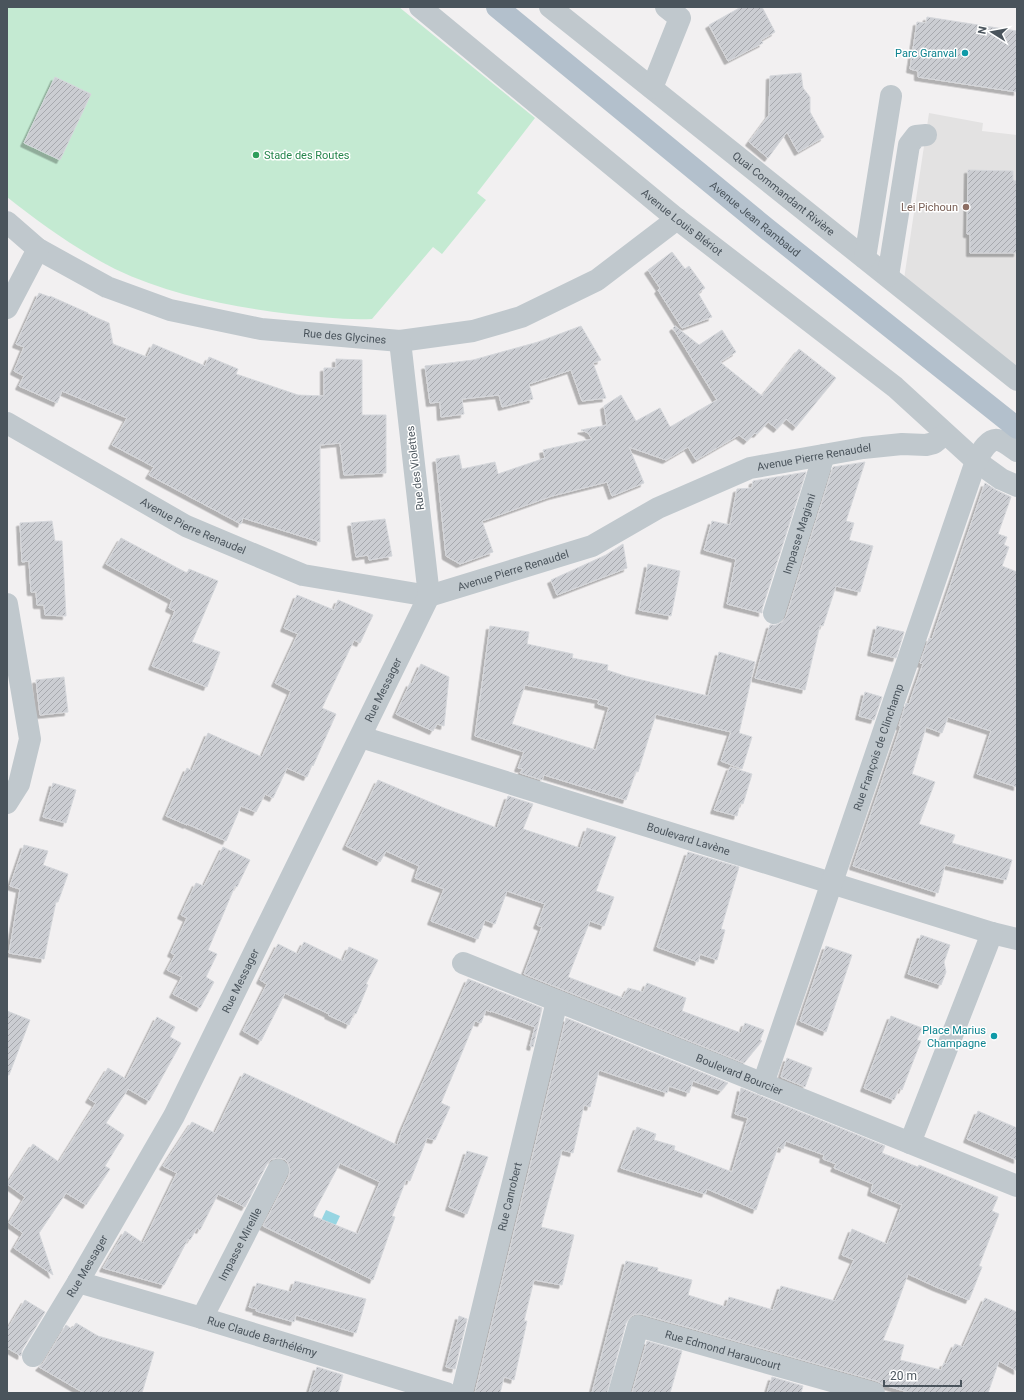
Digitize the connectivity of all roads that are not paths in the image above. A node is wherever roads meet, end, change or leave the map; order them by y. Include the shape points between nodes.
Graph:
1 (420, 7) edge
2 (497, 7) edge
3 (550, 7) edge
4 (666, 7) edge
5 (652, 88) junction
6 (891, 96) dead end
7 (926, 136) dead end
8 (677, 219) junction
9 (7, 222) edge
10 (38, 249) junction
11 (865, 258) junction
12 (888, 276) junction
13 (7, 308) edge
14 (400, 342) junction
15 (1017, 380) edge
16 (7, 423) edge
17 (1017, 428) edge
18 (946, 434) junction
19 (1017, 451) edge
20 (824, 455) junction
21 (976, 461) junction
22 (1017, 486) edge
23 (429, 596) junction
24 (7, 604) edge
25 (774, 613) dead end
26 (361, 737) junction
27 (7, 803) edge
28 (833, 883) junction
29 (992, 933) junction
30 (1017, 939) edge
31 (463, 963) dead end
32 (557, 1001) junction
33 (763, 1084) junction
34 (910, 1143) junction
35 (278, 1170) dead end
36 (1017, 1186) edge
37 (78, 1282) junction
38 (202, 1318) junction
39 (33, 1356) dead end
40 (446, 1393) edge
41 (462, 1393) edge
42 (619, 1393) edge
43 (874, 1393) edge

1 - 8 street, Avenue Louis Blériot
2 - 17 main road, Avenue Jean Rambaud via 767,229
3 - 5 street, Quai Commandant Rivière
4 - 5 street via 680,18
5 - 11 street, Quai Commandant Rivière
6 - 11 street
7 - 12 street via 916,136 909,145
8 - 14 street, Rue des Glycines via 597,280 521,317 473,331
8 - 18 street, Avenue Louis Blériot via 896,387
9 - 10 street, Rue des Glycines
10 - 13 street
10 - 14 street, Rue des Glycines via 107,287 170,310 261,329
11 - 12 street, Quai Commandant Rivière
12 - 15 street, Quai Commandant Rivière
14 - 23 street, Rue des Violettes
16 - 23 street, Avenue Pierre Renaudel via 186,526 303,575
18 - 20 street, Avenue Pierre Renaudel via 934,443 926,445 902,444
18 - 21 street
19 - 21 street, Rue François de Clinchamp via 998,440 992,441
20 - 23 street, Avenue Pierre Renaudel via 750,468 658,508 592,546
20 - 25 street, Impasse Magiani
21 - 22 street via 1001,479
21 - 28 street, Rue François de Clinchamp
23 - 26 street, Rue Messager
24 - 27 street via 30,739 19,784
26 - 28 street, Boulevard Lavène
26 - 37 street, Rue Messager via 174,1116
28 - 29 street, Boulevard Lavène
28 - 33 street, Rue François de Clinchamp
29 - 30 street, Boulevard Lavène
29 - 34 street
31 - 32 street, Boulevard Bourcier
32 - 33 street, Boulevard Bourcier
32 - 41 street, Rue Canrobert
33 - 34 street, Boulevard Bourcier
34 - 36 street, Boulevard Bourcier
35 - 38 street, Impasse Mireille
37 - 38 street, Rue Claude Barthélémy
37 - 39 street, Rue Messager
38 - 40 street, Rue Claude Barthélémy
42 - 43 street, Rue Edmond Haraucourt via 638,1326

